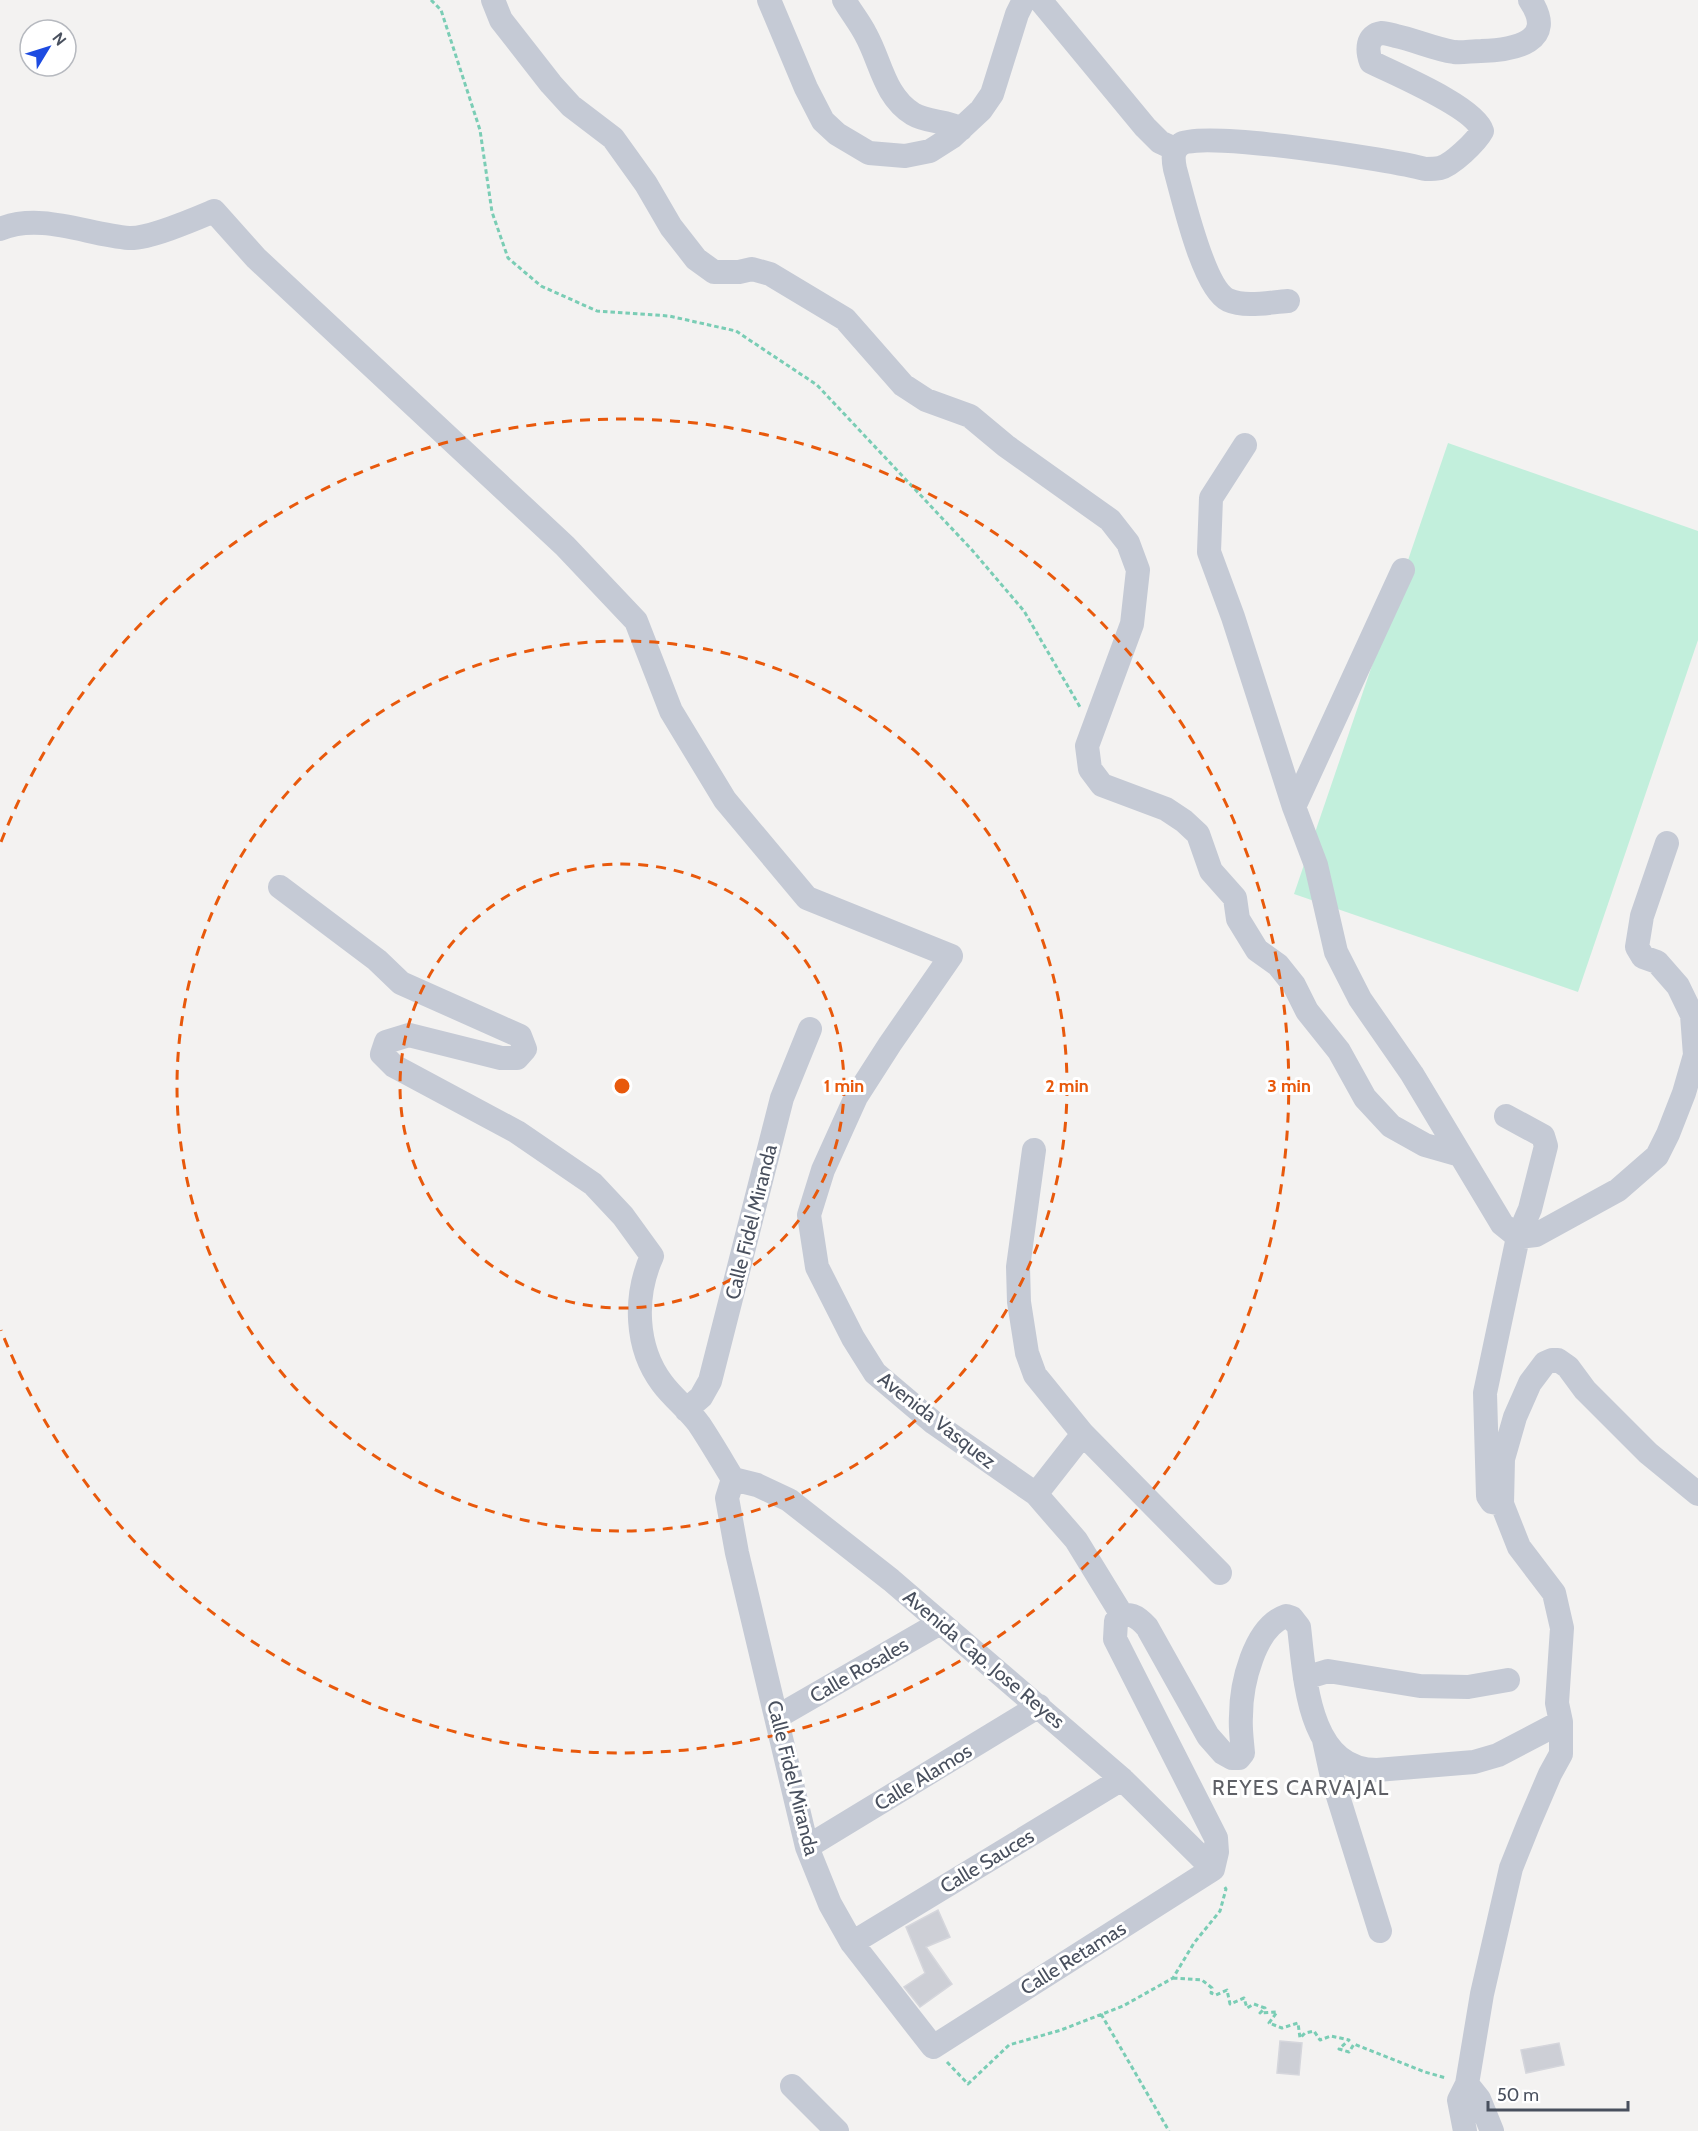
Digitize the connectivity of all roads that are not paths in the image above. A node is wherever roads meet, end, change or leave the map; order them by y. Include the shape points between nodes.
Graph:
1 (493, 0) edge
2 (769, 0) edge
3 (844, 0) edge
4 (1024, 0) edge
5 (1040, 0) edge
6 (1530, 0) edge
7 (961, 129) junction
8 (1175, 149) junction
9 (0, 229) edge
10 (1288, 301) dead end
11 (1245, 445) dead end
12 (1403, 570) dead end
13 (1294, 807) junction
14 (1667, 843) dead end
15 (280, 887) dead end
16 (810, 1029) dead end
17 (1506, 1116) dead end
18 (1034, 1150) dead end
19 (1460, 1155) junction
20 (1518, 1237) junction
21 (686, 1410) junction
22 (1083, 1434) junction
23 (734, 1479) junction
24 (1036, 1494) junction
25 (1698, 1494) edge
26 (1502, 1504) junction
27 (1220, 1573) dead end
28 (1122, 1615) junction
29 (940, 1623) junction
30 (1305, 1678) junction
31 (1508, 1680) dead end
32 (1039, 1706) junction
33 (777, 1717) junction
34 (1561, 1722) junction
35 (1324, 1740) junction
36 (1122, 1779) junction
37 (807, 1847) junction
38 (1213, 1869) junction
39 (1380, 1930) dead end
40 (852, 1943) junction
41 (933, 2047) joint
42 (1467, 2084) junction
43 (792, 2086) dead end
44 (837, 2131) edge
45 (1465, 2131) edge
46 (1492, 2131) edge

1 - 19 street via 501,20 551,84 623,150 696,259 714,272 752,269 770,274 845,319 903,384 926,400 970,416 1110,520 1128,543 1138,570 1132,624 1087,746 1090,769 1102,785 1166,809 1198,834 1211,871 1235,898 1238,919 1257,950 1278,965 1294,985 1365,1098 1391,1126 1425,1145
2 - 7 street via 806,88 823,121 837,134 868,153 905,156 930,152
3 - 7 street via 867,37 890,90 902,105 933,122
4 - 7 street via 992,94
5 - 8 street via 1145,127 1160,142
6 - 8 street via 1540,22 1533,38 1525,44 1503,50 1454,52 1382,33 1368,45 1371,62 1468,112 1481,127 1479,136 1440,168 1425,169 1303,148 1216,141 1182,142
8 - 10 street via 1175,169 1201,257 1214,286 1227,300 1241,304
9 - 24 street, Avenida Vasquez via 36,223 132,238 183,225 214,211 256,258 565,546 636,621 671,711 725,800 807,898 951,956 856,1097 823,1170 809,1215 817,1268 875,1373 934,1423
11 - 13 street via 1211,498 1209,552
12 - 13 street
13 - 19 street via 1316,866 1336,952 1360,999 1412,1074
14 - 20 street via 1642,916 1637,947 1643,957 1657,963 1678,986 1692,1015 1695,1055 1684,1093 1657,1156 1625,1185 1536,1235
15 - 21 street via 377,960 401,983 520,1036 525,1049 517,1058 501,1058 409,1035 386,1042 382,1054 393,1066 517,1132 593,1184 623,1216 652,1256 640,1309 648,1361
16 - 21 street, Calle Fidel Miranda via 782,1098 711,1381
17 - 20 street via 1543,1136 1546,1146 1530,1209
18 - 22 street via 1018,1267 1027,1353 1035,1375
19 - 20 street via 1502,1224
20 - 26 street via 1485,1393 1488,1496 1492,1502
21 - 23 street
22 - 24 street
22 - 27 street
23 - 29 street, Avenida Cap. Jose Reyes via 789,1500
23 - 33 street, Calle Fidel Miranda via 727,1498
24 - 28 street, Avenida Vasquez via 1076,1540
25 - 26 street via 1648,1453 1568,1368 1552,1360 1530,1383 1515,1417 1503,1459
26 - 34 street via 1518,1547 1554,1593 1562,1628 1557,1703
28 - 30 street via 1138,1618 1147,1627 1208,1736 1232,1758 1243,1753 1241,1715 1246,1677 1262,1634 1276,1619 1292,1618 1299,1627
28 - 38 street via 1116,1620 1115,1639 1216,1838
29 - 32 street, Avenida Cap. Jose Reyes
29 - 33 street, Calle Rosales
30 - 31 street via 1328,1671 1420,1686 1468,1687
30 - 35 street
32 - 36 street, Avenida Cap. Jose Reyes
32 - 37 street, Calle Alamos
33 - 37 street, Calle Fidel Miranda
34 - 35 street via 1498,1755 1474,1762 1387,1770 1348,1766
34 - 42 street via 1561,1754 1511,1868 1482,1994
35 - 39 street via 1332,1778
36 - 38 street, Avenida Cap. Jose Reyes
36 - 40 street, Calle Sauces
37 - 40 street, Calle Fidel Miranda via 830,1904
38 - 41 street, Calle Retamas
40 - 41 street, Calle Fidel Miranda
42 - 45 street via 1459,2100
42 - 46 street via 1479,2099
43 - 44 street

